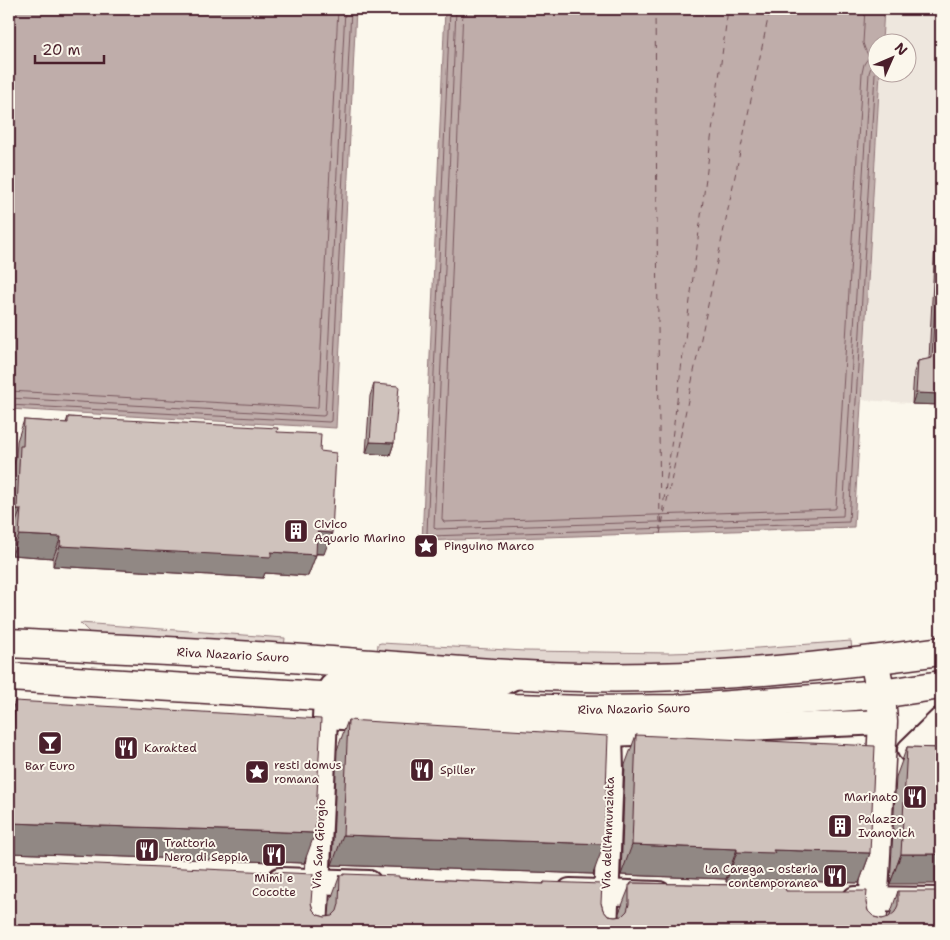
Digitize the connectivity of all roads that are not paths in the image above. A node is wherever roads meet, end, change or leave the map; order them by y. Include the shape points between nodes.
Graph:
1 (9, 643) edge
2 (941, 651) edge
3 (874, 660) junction
4 (517, 675) junction
5 (9, 677) edge
6 (881, 694) junction
7 (326, 706) junction
8 (940, 708) edge
9 (883, 722) junction
10 (610, 734) junction
11 (941, 752) edge
12 (261, 879) edge
13 (317, 881) junction
14 (387, 884) edge
15 (546, 890) edge
16 (606, 893) junction
17 (682, 894) edge
18 (836, 899) edge
19 (874, 900) junction
20 (941, 900) edge
21 (315, 931) edge
22 (605, 931) edge
23 (872, 931) edge

1 - 4 main road, Riva Nazario Sauro
2 - 3 main road, Riva Nazario Sauro
3 - 4 main road, Riva Nazario Sauro via 767,671 652,677
3 - 6 main road
4 - 7 street, Riva Nazario Sauro via 497,685 481,688 347,680 337,682 330,689
5 - 7 main road, Riva Nazario Sauro
6 - 7 main road, Riva Nazario Sauro via 677,709
6 - 8 main road, Riva Nazario Sauro
6 - 9 main road
7 - 10 street, Riva Nazario Sauro
7 - 13 street, Via San Giorgio
8 - 11 street via 902,755
9 - 10 street, Riva Nazario Sauro
9 - 19 main road
10 - 16 street, Via dell'Annunziata
12 - 13 street
13 - 14 street
13 - 21 street, Via San Giorgio
15 - 16 street
16 - 17 street
16 - 22 street, Via dell'Annunziata
18 - 19 street
19 - 20 street
19 - 23 main road

